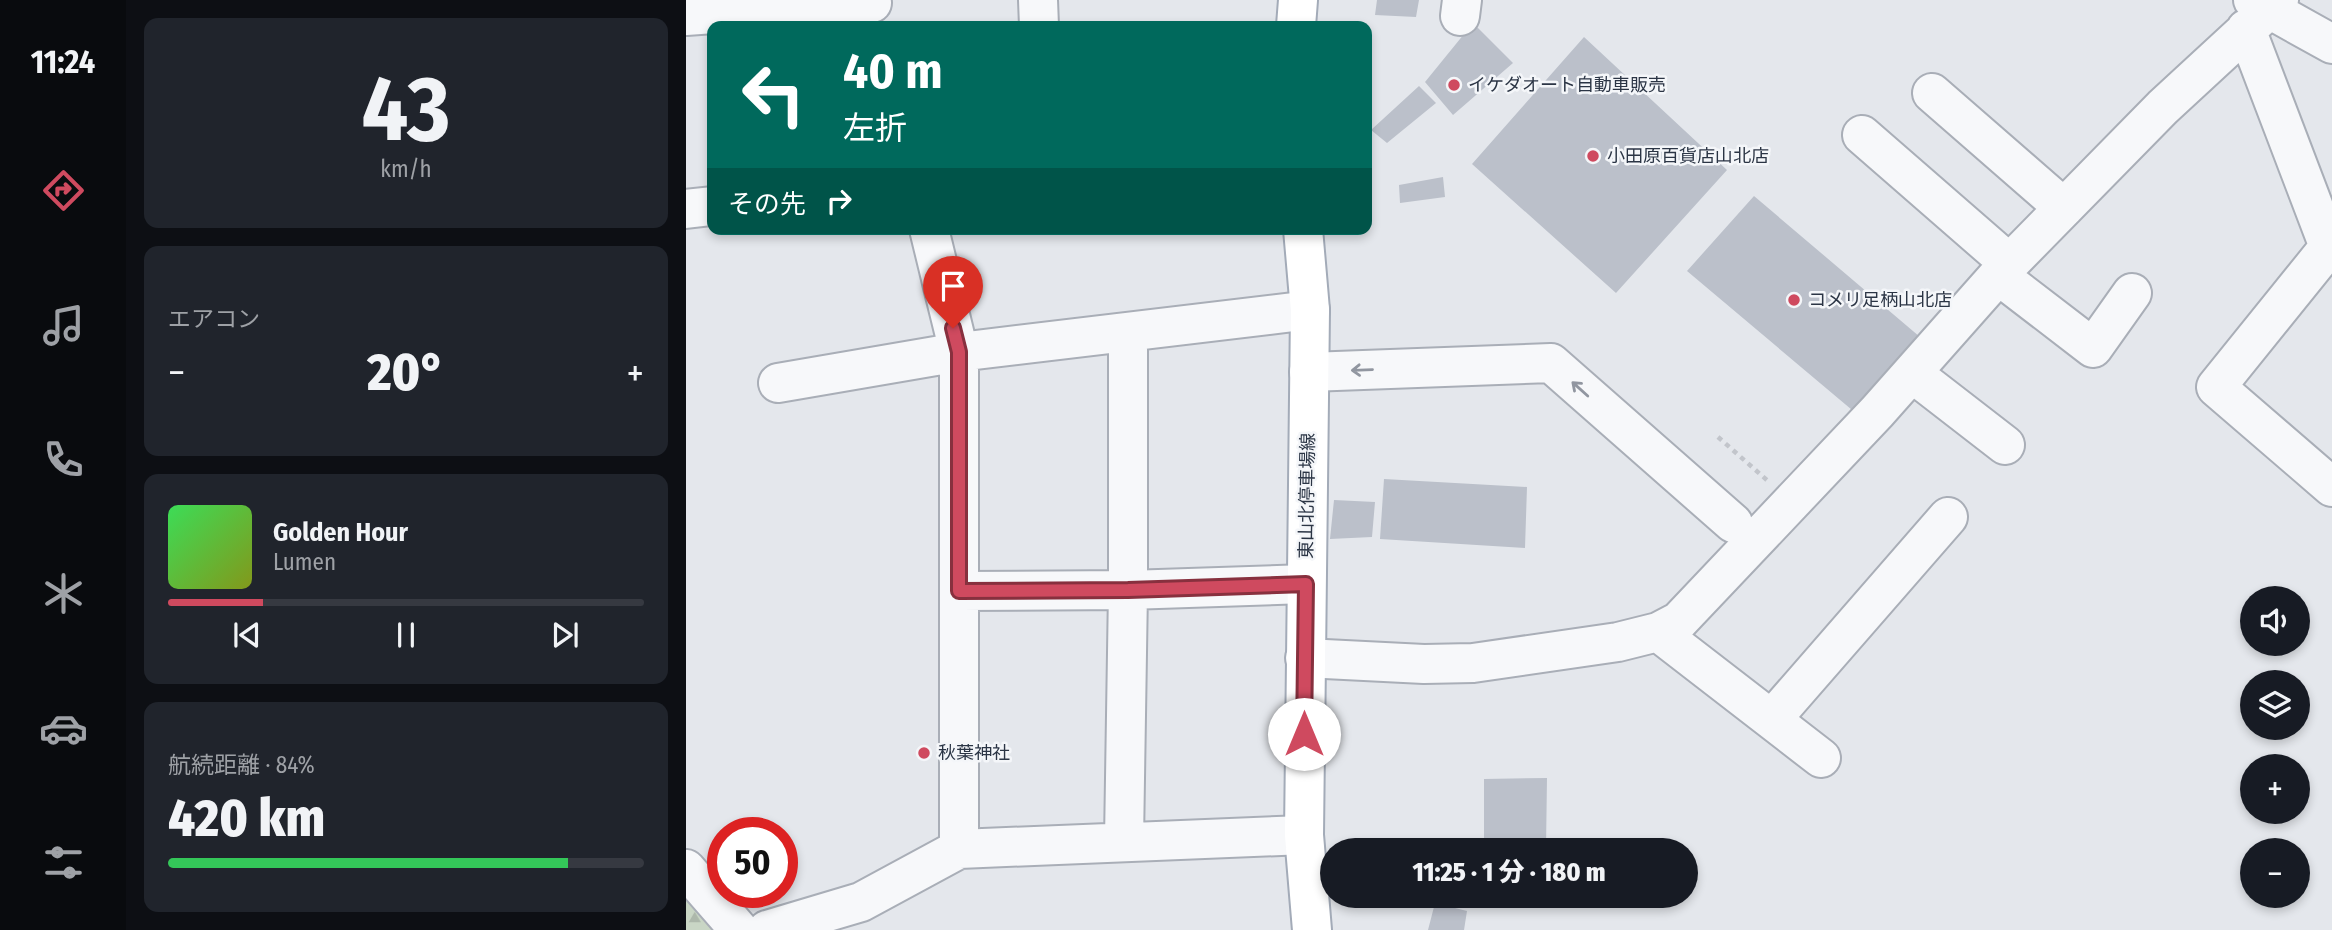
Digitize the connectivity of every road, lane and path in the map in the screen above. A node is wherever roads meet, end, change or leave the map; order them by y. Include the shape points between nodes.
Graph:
1 (1038, 0) edge
2 (1298, 0) edge
3 (2261, 9) edge
4 (874, 10) edge
5 (686, 16) edge
6 (1040, 21) edge
7 (1296, 21) edge
8 (2332, 44) edge
9 (1932, 93) dead end
10 (1862, 135) dead end
11 (707, 207) edge
12 (2064, 208) junction
13 (686, 209) edge
14 (930, 235) edge
15 (1304, 235) edge
16 (2003, 269) junction
17 (2132, 293) dead end
18 (1310, 310) junction
19 (1128, 332) junction
20 (959, 352) junction
21 (1309, 372) junction
22 (1912, 373) junction
23 (778, 383) dead end
24 (1718, 438) dead end
25 (2005, 444) dead end
26 (2332, 487) edge
27 (1793, 502) junction
28 (1948, 517) dead end
29 (1733, 523) dead end
30 (1306, 584) junction
31 (1128, 590) junction
32 (959, 591) junction
33 (1658, 632) junction
34 (1305, 658) junction
35 (1772, 719) junction
36 (1821, 758) dead end
37 (1304, 835) junction
38 (1124, 841) junction
39 (959, 849) junction
40 (686, 869) edge
41 (739, 930) edge
42 (767, 930) edge
43 (1312, 930) edge

1 - 6 street
2 - 7 main road
3 - 8 street
3 - 12 street
3 - 26 street via 2329,247 2216,387
4 - 5 street
9 - 12 street
10 - 16 street
11 - 13 street
12 - 16 street
14 - 20 street
15 - 18 main road, 東山北停車場線
16 - 17 street via 2093,348
16 - 22 street
18 - 19 street
18 - 21 main road, 東山北停車場線
19 - 20 street
19 - 31 street
20 - 23 street
20 - 32 street
29 -> 21 street via 1550,363
21 - 30 main road, 東山北停車場線
22 - 25 street
22 - 27 street
24 - 27 path
27 - 33 street via 1679,621
28 - 35 street
30 - 31 street
30 - 34 main road, 東山北停車場線
31 - 32 street
31 - 38 street
32 - 39 street
33 - 34 street via 1473,663
33 - 35 street
34 - 37 main road, 東山北停車場線
35 - 36 street
37 - 38 street
37 - 43 main road, 東山北停車場線
38 - 39 street
39 - 42 street via 862,902
40 - 41 street

